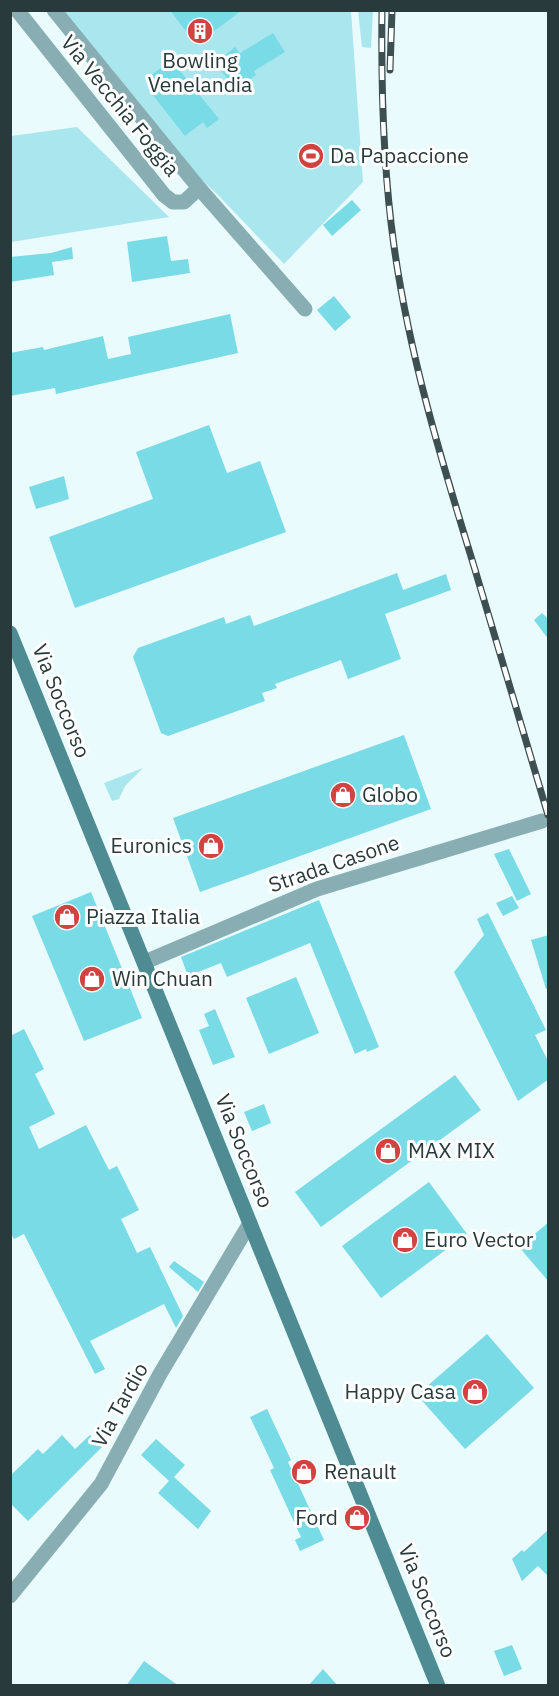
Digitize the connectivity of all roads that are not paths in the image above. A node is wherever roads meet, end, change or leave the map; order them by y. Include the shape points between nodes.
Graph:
1 (17, 10) edge
2 (54, 10) edge
3 (199, 188) junction
4 (305, 309) dead end
5 (10, 633) edge
6 (542, 820) dead end
7 (144, 962) junction
8 (250, 1222) junction
9 (10, 1596) edge
10 (438, 1686) edge

1 - 3 street, Via Vecchia Foggia via 164,195 173,202 183,202
2 - 3 street, Via Vecchia Foggia
3 - 4 street, Via Vecchia Foggia
5 - 7 main road, Via Soccorso
6 - 7 street, Strada Casone via 317,889
7 - 8 main road, Via Soccorso
8 - 9 street, Via Tardio via 160,1374 101,1484
8 - 10 main road, Via Soccorso

